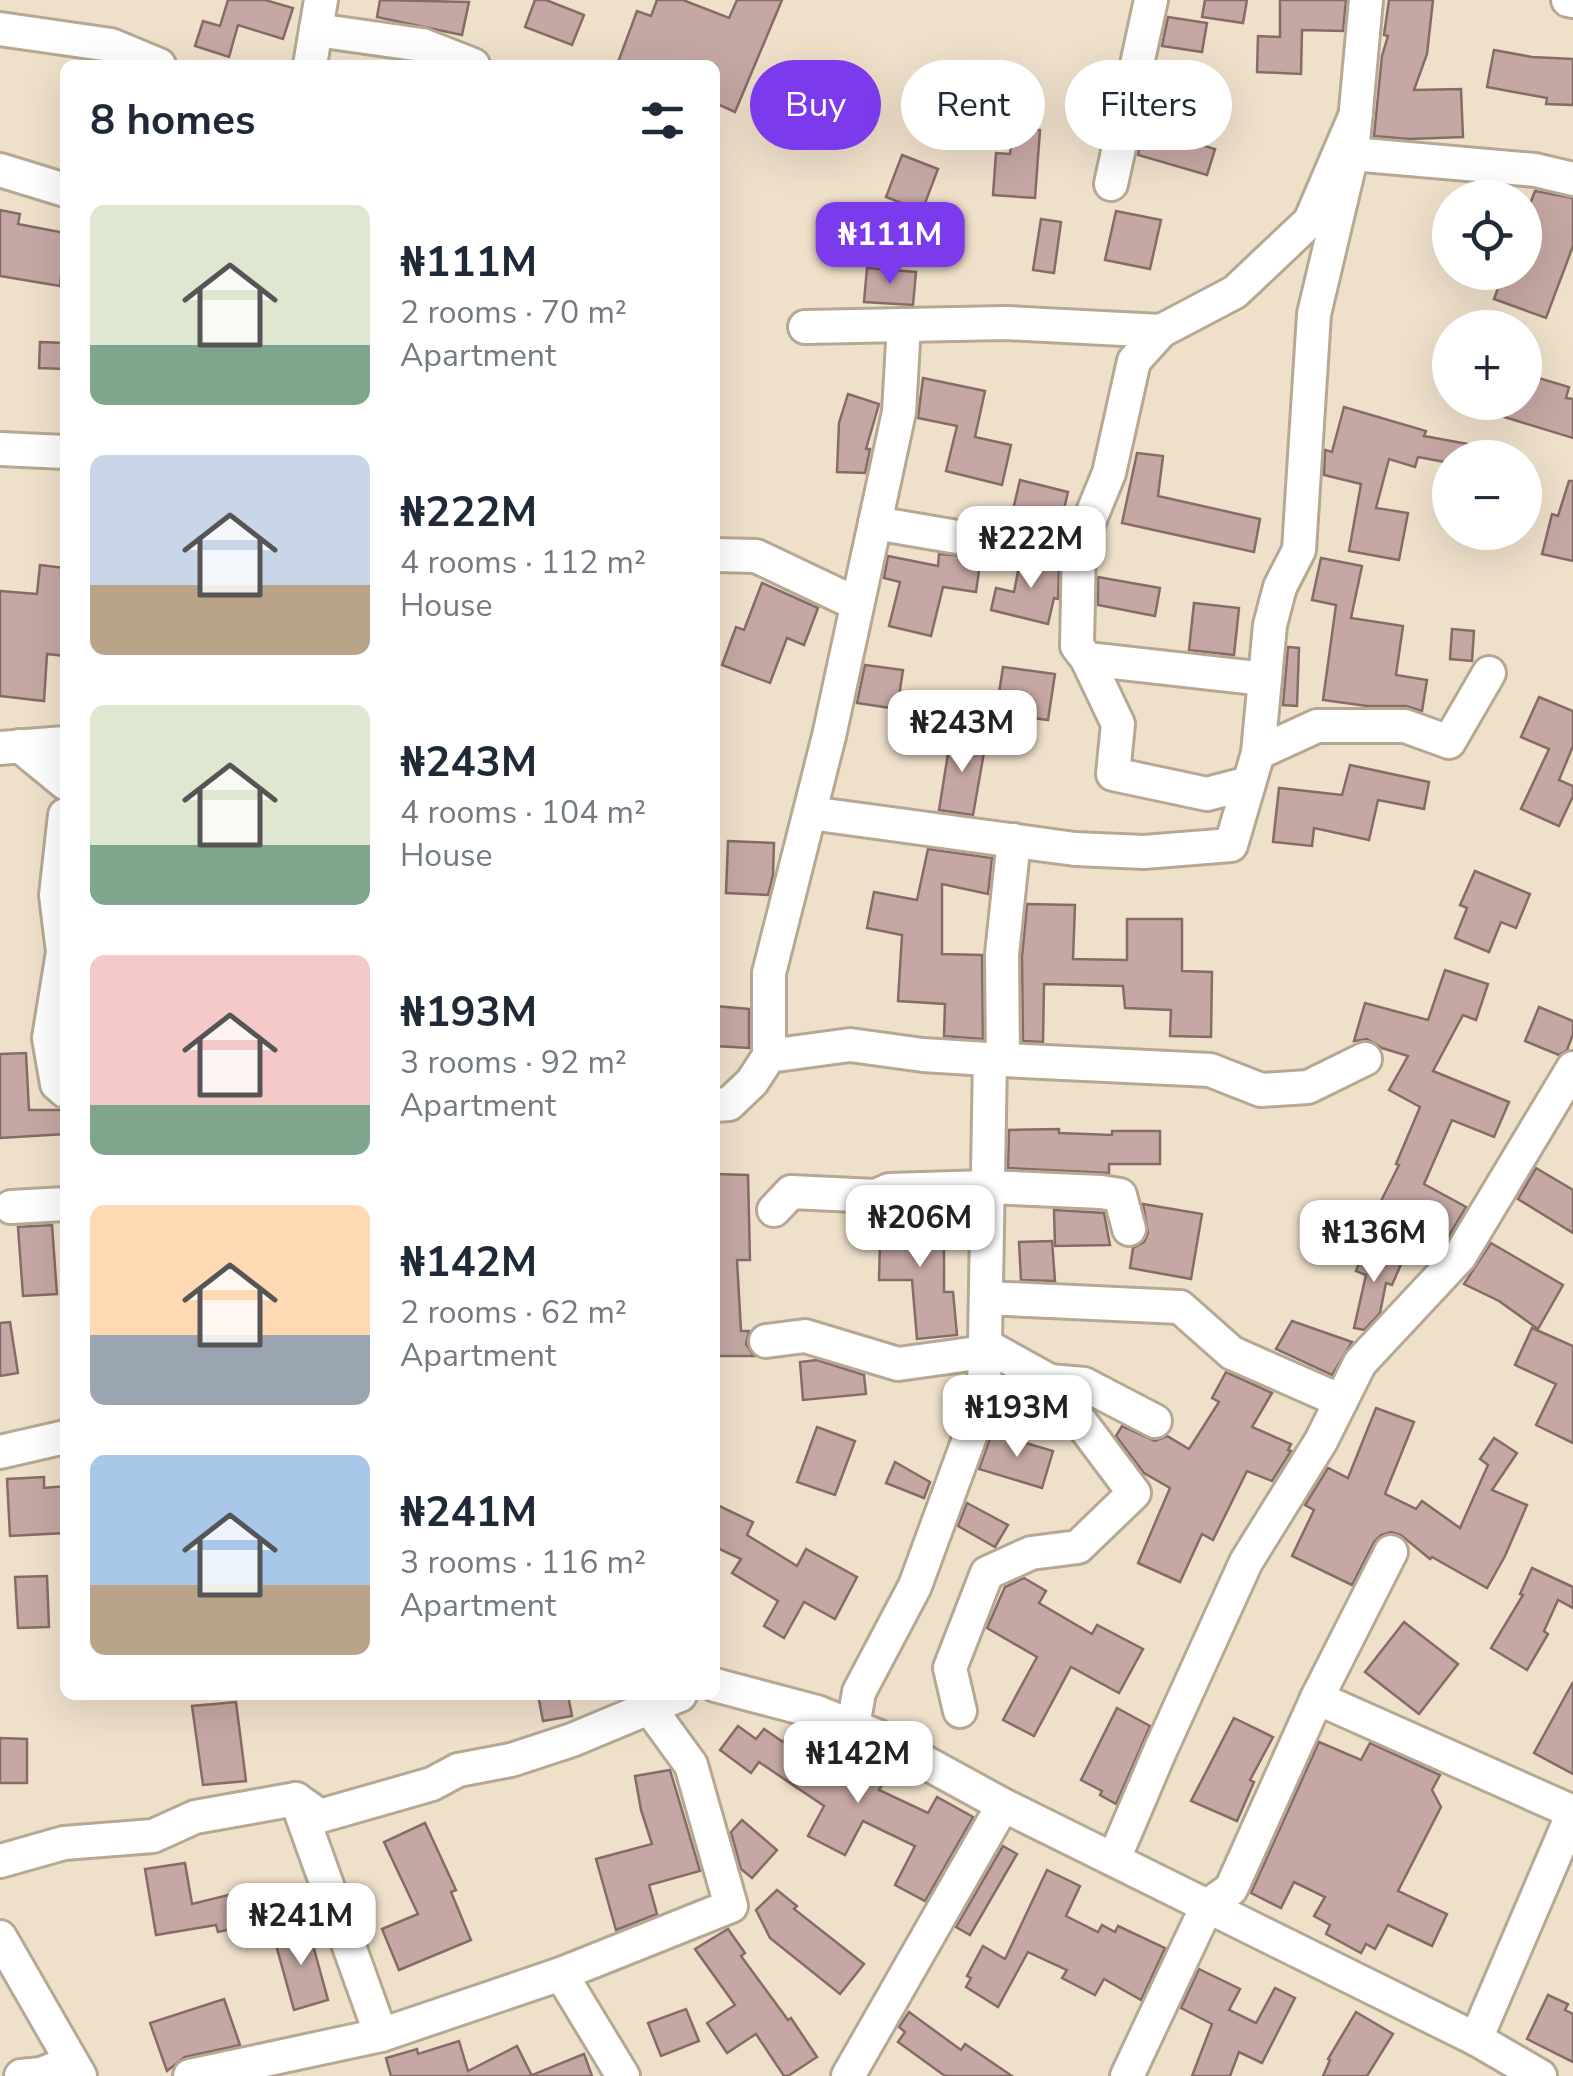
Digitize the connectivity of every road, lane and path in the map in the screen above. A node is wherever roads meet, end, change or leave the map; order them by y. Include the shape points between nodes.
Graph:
1 (1150, 0) edge
2 (1366, 0) edge
3 (318, 15) edge
4 (0, 30) edge
5 (146, 60) edge
6 (311, 60) edge
7 (460, 60) edge
8 (1356, 114) junction
9 (1352, 154) junction
10 (0, 170) edge
11 (1573, 179) edge
12 (1111, 184) dead end
13 (60, 188) edge
14 (904, 325) junction
15 (806, 327) dead end
16 (1161, 331) junction
17 (0, 449) edge
18 (60, 452) edge
19 (875, 524) junction
20 (1080, 546) junction
21 (720, 555) edge
22 (858, 604) junction
23 (1087, 659) junction
24 (1488, 674) dead end
25 (1265, 679) junction
26 (60, 743) edge
27 (10, 747) edge
28 (1254, 768) junction
29 (60, 780) edge
30 (810, 813) junction
31 (1014, 840) junction
32 (60, 859) edge
33 (60, 928) edge
34 (60, 969) edge
35 (769, 1056) junction
36 (997, 1059) junction
37 (1366, 1059) dead end
38 (1573, 1068) edge
39 (60, 1086) edge
40 (720, 1105) edge
41 (988, 1187) junction
42 (60, 1204) edge
43 (11, 1207) dead end
44 (774, 1210) dead end
45 (1129, 1229) dead end
46 (986, 1298) junction
47 (766, 1341) dead end
48 (985, 1357) junction
49 (1050, 1381) junction
50 (1341, 1401) junction
51 (1155, 1420) dead end
52 (60, 1438) edge
53 (0, 1452) edge
54 (1391, 1552) dead end
55 (720, 1686) edge
56 (1317, 1698) junction
57 (665, 1702) edge
58 (960, 1711) dead end
59 (853, 1726) junction
60 (296, 1799) junction
61 (1003, 1805) junction
62 (1573, 1813) edge
63 (1114, 1859) junction
64 (0, 1861) edge
65 (1207, 1906) junction
66 (0, 1937) edge
67 (561, 1974) junction
68 (381, 2035) junction
69 (1476, 2039) junction
70 (76, 2069) edge
71 (21, 2076) edge
72 (190, 2076) edge
73 (623, 2076) edge
74 (848, 2076) edge
75 (1127, 2076) edge
76 (1540, 2076) edge

1 - 12 street
2 - 8 street
3 - 6 street
3 - 7 street
4 - 5 street via 110,45
8 - 9 street
8 - 16 street via 1310,221 1234,292
9 - 11 street
9 - 25 street via 1314,314 1299,550 1270,624
10 - 13 street
14 - 15 street
14 - 16 street
14 - 19 street via 899,412
16 - 20 street via 1134,361 1108,473
17 - 18 street
19 - 20 street
19 - 22 street
20 - 23 street via 1077,646
21 - 22 street via 756,556
22 - 30 street
23 - 25 street
23 - 28 street via 1118,724 1113,774 1207,794
24 - 28 street via 1449,742 1405,726 1317,726
25 - 28 street
26 - 27 street
27 - 29 street
28 - 31 street via 1231,845 1144,852
30 - 31 street
30 - 35 street via 769,972
31 - 36 street
32 - 33 street
34 - 39 street via 48,1038
35 - 36 street via 850,1046
35 - 40 street via 752,1082
36 - 37 street via 1210,1070 1261,1090 1308,1087
36 - 41 street
38 - 50 street via 1460,1256 1360,1363
41 - 44 street via 876,1196 792,1192
41 - 45 street via 1120,1196
41 - 46 street
42 - 43 street
46 - 48 street
46 - 50 street via 1180,1307 1232,1353
47 - 48 street via 806,1336 898,1364
48 - 49 street
48 - 59 street via 984,1398 915,1586 859,1692
49 - 51 street via 1084,1384
49 - 58 street via 1134,1494 1078,1547 1031,1553 987,1573 950,1668
50 - 63 street via 1246,1562
52 - 53 street
54 - 56 street
55 - 59 street
56 - 62 street
56 - 65 street via 1230,1889
57 - 60 street via 572,1740 320,1816
57 - 67 street via 691,1765 731,1906
59 - 61 street
60 - 64 street via 195,1818 153,1836 64,1843
60 - 68 street
61 - 63 street
61 - 74 street
62 - 69 street
63 - 65 street
65 - 69 street
65 - 75 street
66 - 70 street
67 - 68 street
67 - 73 street
68 - 72 street
69 - 76 street
70 - 71 street

